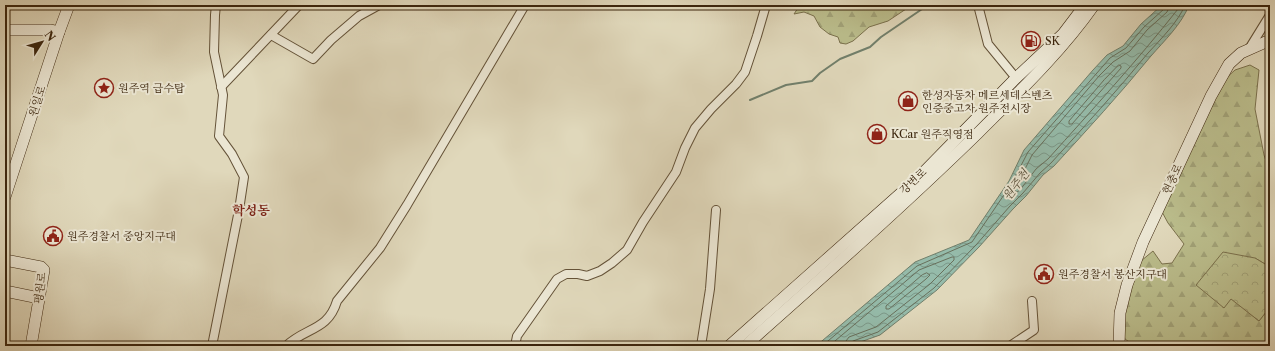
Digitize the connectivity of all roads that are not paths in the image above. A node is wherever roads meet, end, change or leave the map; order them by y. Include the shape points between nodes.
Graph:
1 (63, 5) edge
2 (70, 5) edge
3 (216, 5) edge
4 (299, 5) edge
5 (379, 5) edge
6 (524, 5) edge
7 (766, 5) edge
8 (978, 5) edge
9 (1085, 5) edge
10 (1094, 5) edge
11 (1270, 15) edge
12 (5, 30) edge
13 (56, 31) junction
14 (271, 35) junction
15 (1270, 40) edge
16 (1249, 49) junction
17 (1016, 78) junction
18 (221, 87) junction
19 (1025, 87) junction
20 (5, 179) edge
21 (5, 197) edge
22 (716, 210) dead end
23 (5, 260) edge
24 (5, 291) edge
25 (39, 298) junction
26 (1032, 300) dead end
27 (31, 346) edge
28 (212, 346) edge
29 (286, 346) edge
30 (515, 346) edge
31 (701, 346) edge
32 (729, 346) edge
33 (745, 346) edge
34 (1010, 346) edge
35 (1119, 346) edge

1 - 13 street, 원일로
2 - 13 street, 원일로
3 - 18 street via 214,52
4 - 14 street
5 - 14 street via 359,16 313,59
6 - 29 street via 380,248 337,301 329,318
7 - 30 street via 744,72 695,128 676,172 626,250 612,264 600,271 587,276 566,274 557,279 517,336
8 - 17 street via 988,44
9 - 17 street, 강변로 via 1063,34
10 - 19 street, 강변로 via 1068,40
11 - 16 street
12 - 13 street
13 - 20 street, 원일로
13 - 21 street, 원일로
14 - 18 street
15 - 16 street, 현충로
16 - 35 street, 현충로 via 1229,64 1221,77 1143,242 1120,313
17 - 19 street
17 - 32 street, 강변로 via 918,178
18 - 28 street via 223,95 219,136 244,177
19 - 33 street, 강변로 via 925,185
22 - 31 street via 710,289
23 - 25 street, 평원로 via 43,268
24 - 25 street
25 - 27 street, 평원로
26 - 34 street via 1034,330

